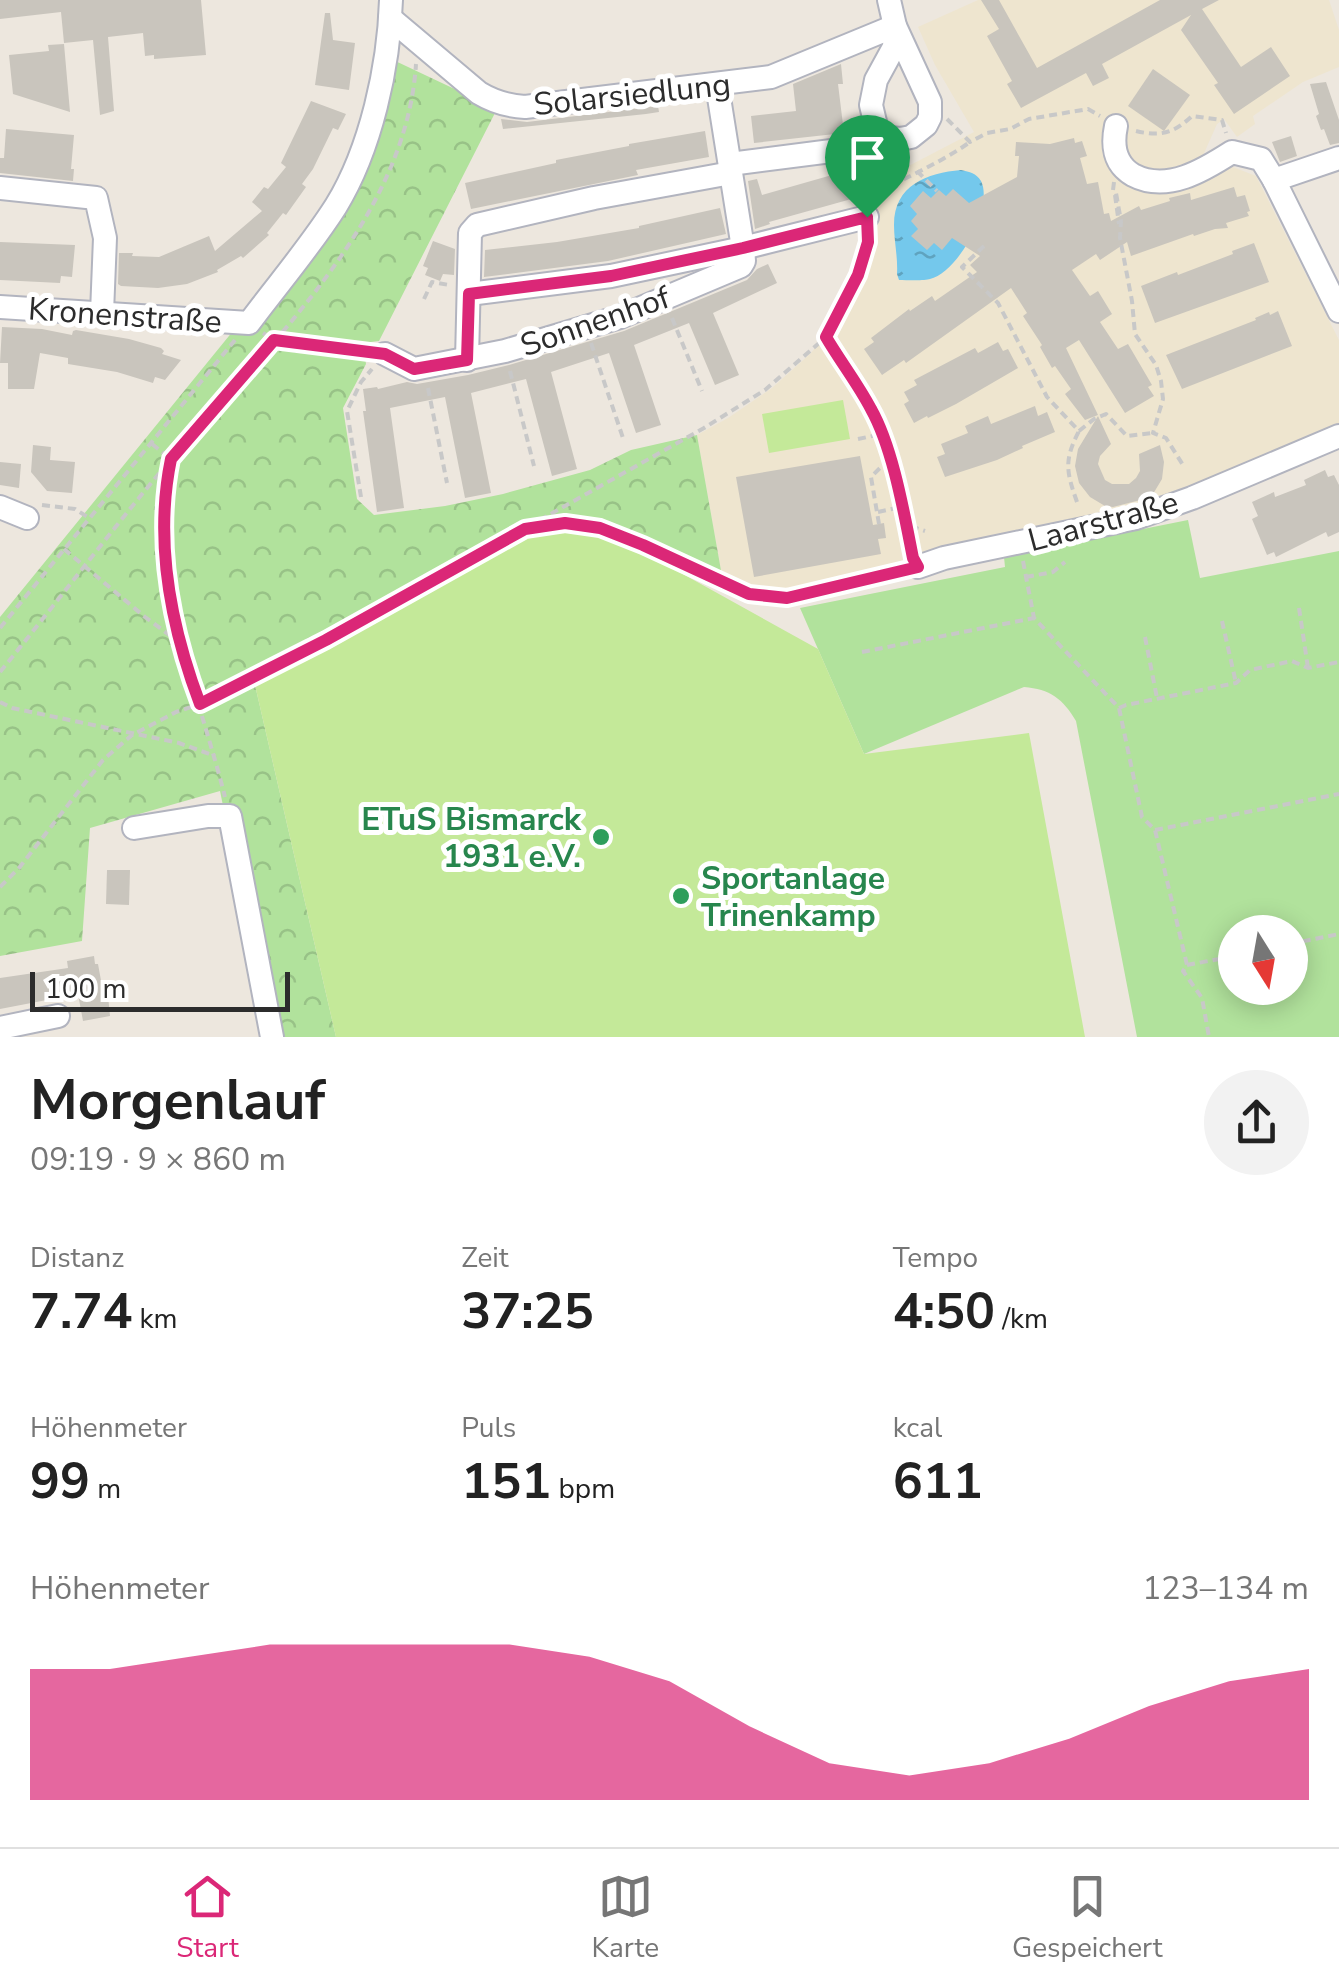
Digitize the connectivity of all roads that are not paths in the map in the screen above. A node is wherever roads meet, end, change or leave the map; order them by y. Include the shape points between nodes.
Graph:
1 (889, 0) edge
2 (390, 9) edge
3 (895, 26) junction
4 (718, 85) junction
5 (1116, 126) road end
6 (856, 151) road end
7 (1339, 158) edge
8 (730, 168) junction
9 (1274, 180) junction
10 (0, 188) edge
11 (867, 217) road end
12 (743, 248) junction
13 (469, 290) junction
14 (0, 307) edge
15 (1339, 311) edge
16 (102, 313) junction
17 (385, 354) road end
18 (467, 360) junction
19 (1339, 436) edge
20 (0, 508) edge
21 (26, 518) road end
22 (918, 567) road end
23 (134, 828) dead end
24 (58, 1016) dead end
25 (0, 1028) edge
26 (272, 1037) edge

1 - 3 street
2 - 4 street, Solarsiedlung via 479,93 508,106
2 - 16 street, Kronenstraße via 382,82 338,202 249,323
3 - 3 street via 894,48 871,105 881,133 911,137 926,125 930,102
3 - 4 street, Solarsiedlung via 772,77
4 - 8 street
5 - 9 street via 1112,144 1120,164 1138,178 1160,182 1198,172 1232,152 1261,159
6 - 8 street
7 - 9 street
8 - 12 street
8 - 13 street via 477,224 470,233
9 - 15 street
10 - 16 street via 96,198 105,238
11 - 12 street
12 - 13 street via 611,276
12 - 18 street, Sonnenhof via 741,266 664,300 586,329
13 - 18 street
14 - 16 street, Kronenstraße
17 - 18 street, Sonnenhof via 414,369
19 - 22 street, Laarstraße via 1136,518
20 - 21 street
23 - 26 street via 230,816
24 - 25 street

